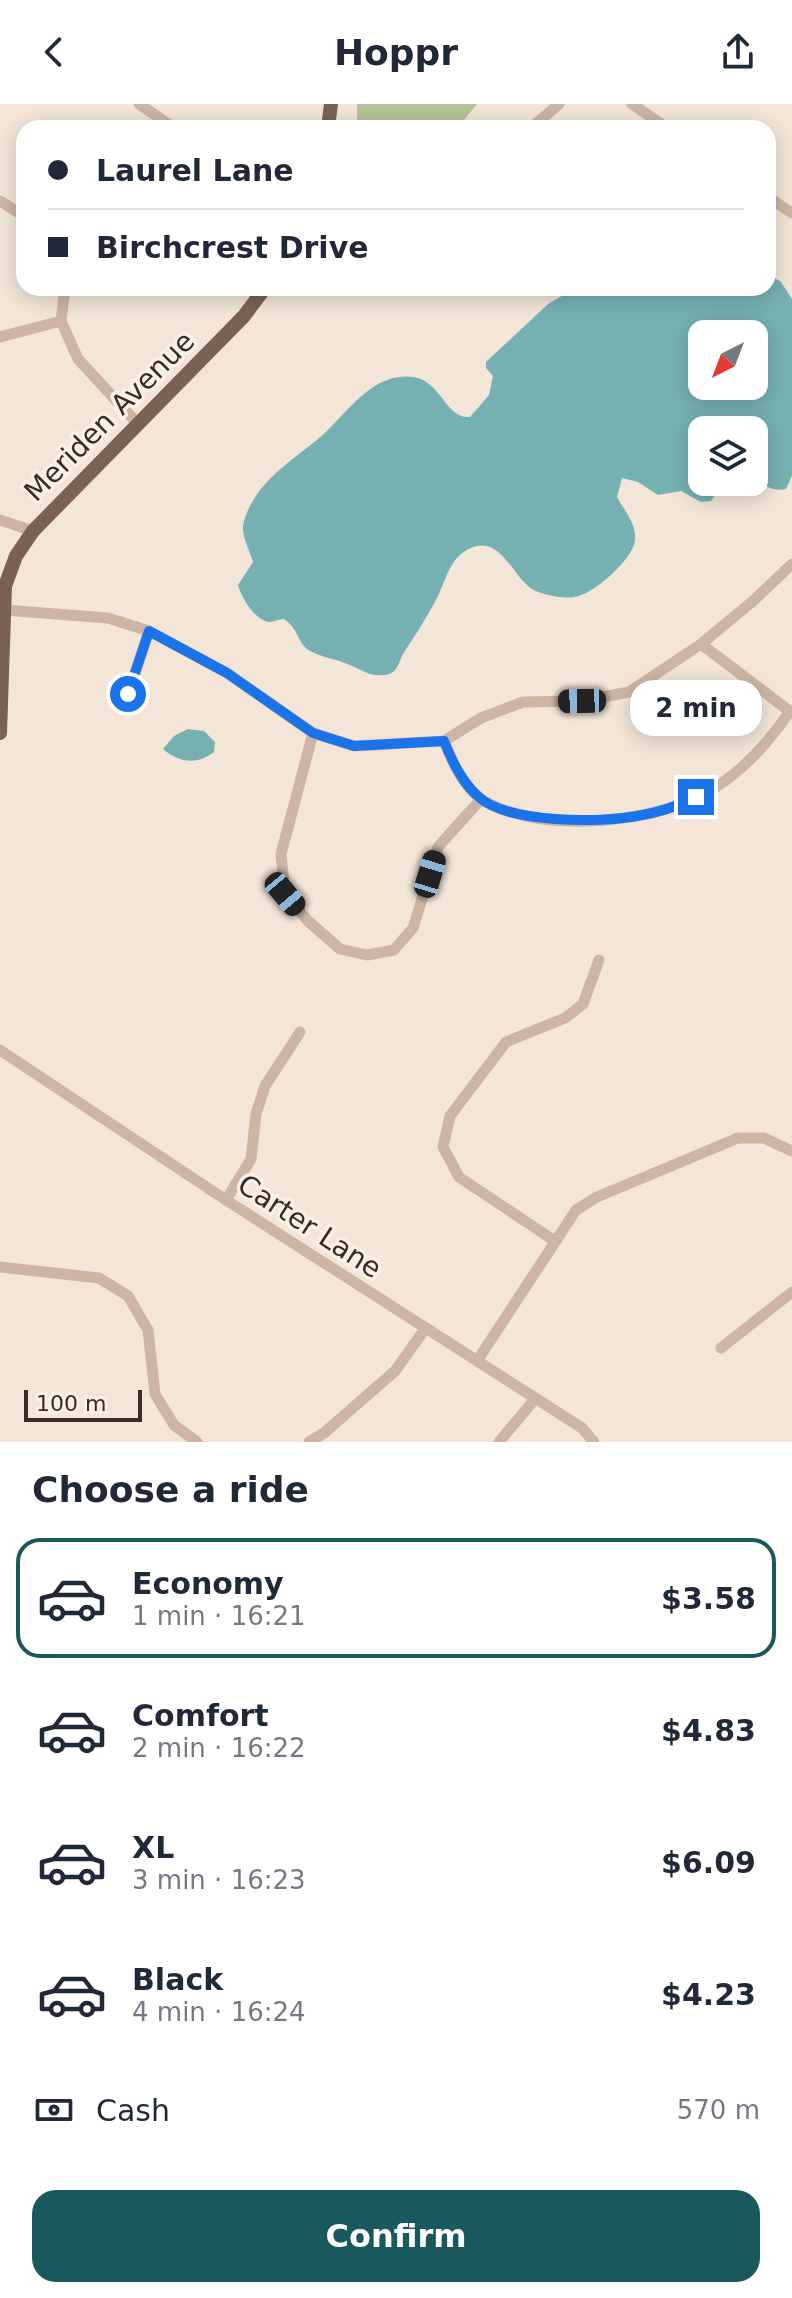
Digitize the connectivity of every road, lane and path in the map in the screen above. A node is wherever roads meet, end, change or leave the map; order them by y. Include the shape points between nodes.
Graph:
1 (139, 104) edge
2 (559, 104) edge
3 (632, 104) edge
4 (162, 120) edge
5 (540, 120) edge
6 (655, 120) edge
7 (64, 296) edge
8 (259, 296) edge
9 (61, 321) junction
10 (0, 337) edge
11 (137, 423) junction
12 (0, 520) edge
13 (33, 531) junction
14 (792, 564) edge
15 (4, 610) junction
16 (149, 631) junction
17 (701, 644) junction
18 (128, 694) dead end
19 (791, 712) edge
20 (0, 733) edge
21 (313, 733) junction
22 (444, 741) junction
23 (481, 799) junction
24 (599, 960) dead end
25 (300, 1032) dead end
26 (0, 1050) edge
27 (792, 1151) edge
28 (226, 1200) junction
29 (555, 1241) junction
30 (0, 1267) edge
31 (792, 1292) edge
32 (425, 1329) junction
33 (721, 1348) dead end
34 (477, 1361) junction
35 (535, 1399) junction
36 (197, 1442) edge
37 (309, 1442) edge
38 (499, 1442) edge
39 (594, 1442) edge

1 - 4 street
2 - 5 street
3 - 6 street
7 - 9 street
8 - 11 main road, Meriden Avenue
9 - 10 street
9 - 11 street via 78,359
11 - 13 main road, Meriden Avenue
12 - 13 street
13 - 15 main road, Meriden Avenue via 12,566
14 - 17 street
15 - 16 street via 108,618
15 - 20 main road, Meriden Avenue
16 - 18 street
16 - 21 street via 227,673
17 - 19 street
17 - 22 street via 629,692 582,701 523,702 481,718
19 - 23 street via 743,767 680,805 636,817 571,820 518,815
21 - 22 street via 354,746
21 - 23 street via 281,854 285,894 340,949 367,955 394,950 413,928 438,847
22 - 23 street via 455,768
24 - 29 street via 583,1004 565,1018 506,1042 450,1116 443,1147 459,1177
25 - 28 street via 265,1086 251,1159
26 - 28 street, Carter Lane
27 - 29 street via 764,1138 738,1138 597,1197 576,1210
28 - 32 street, Carter Lane
29 - 34 street
30 - 36 street via 99,1278 128,1296 148,1330 155,1394 174,1425
31 - 33 street
32 - 34 street, Carter Lane
32 - 37 street via 395,1371
34 - 35 street, Carter Lane
35 - 38 street
35 - 39 street, Carter Lane via 582,1428

